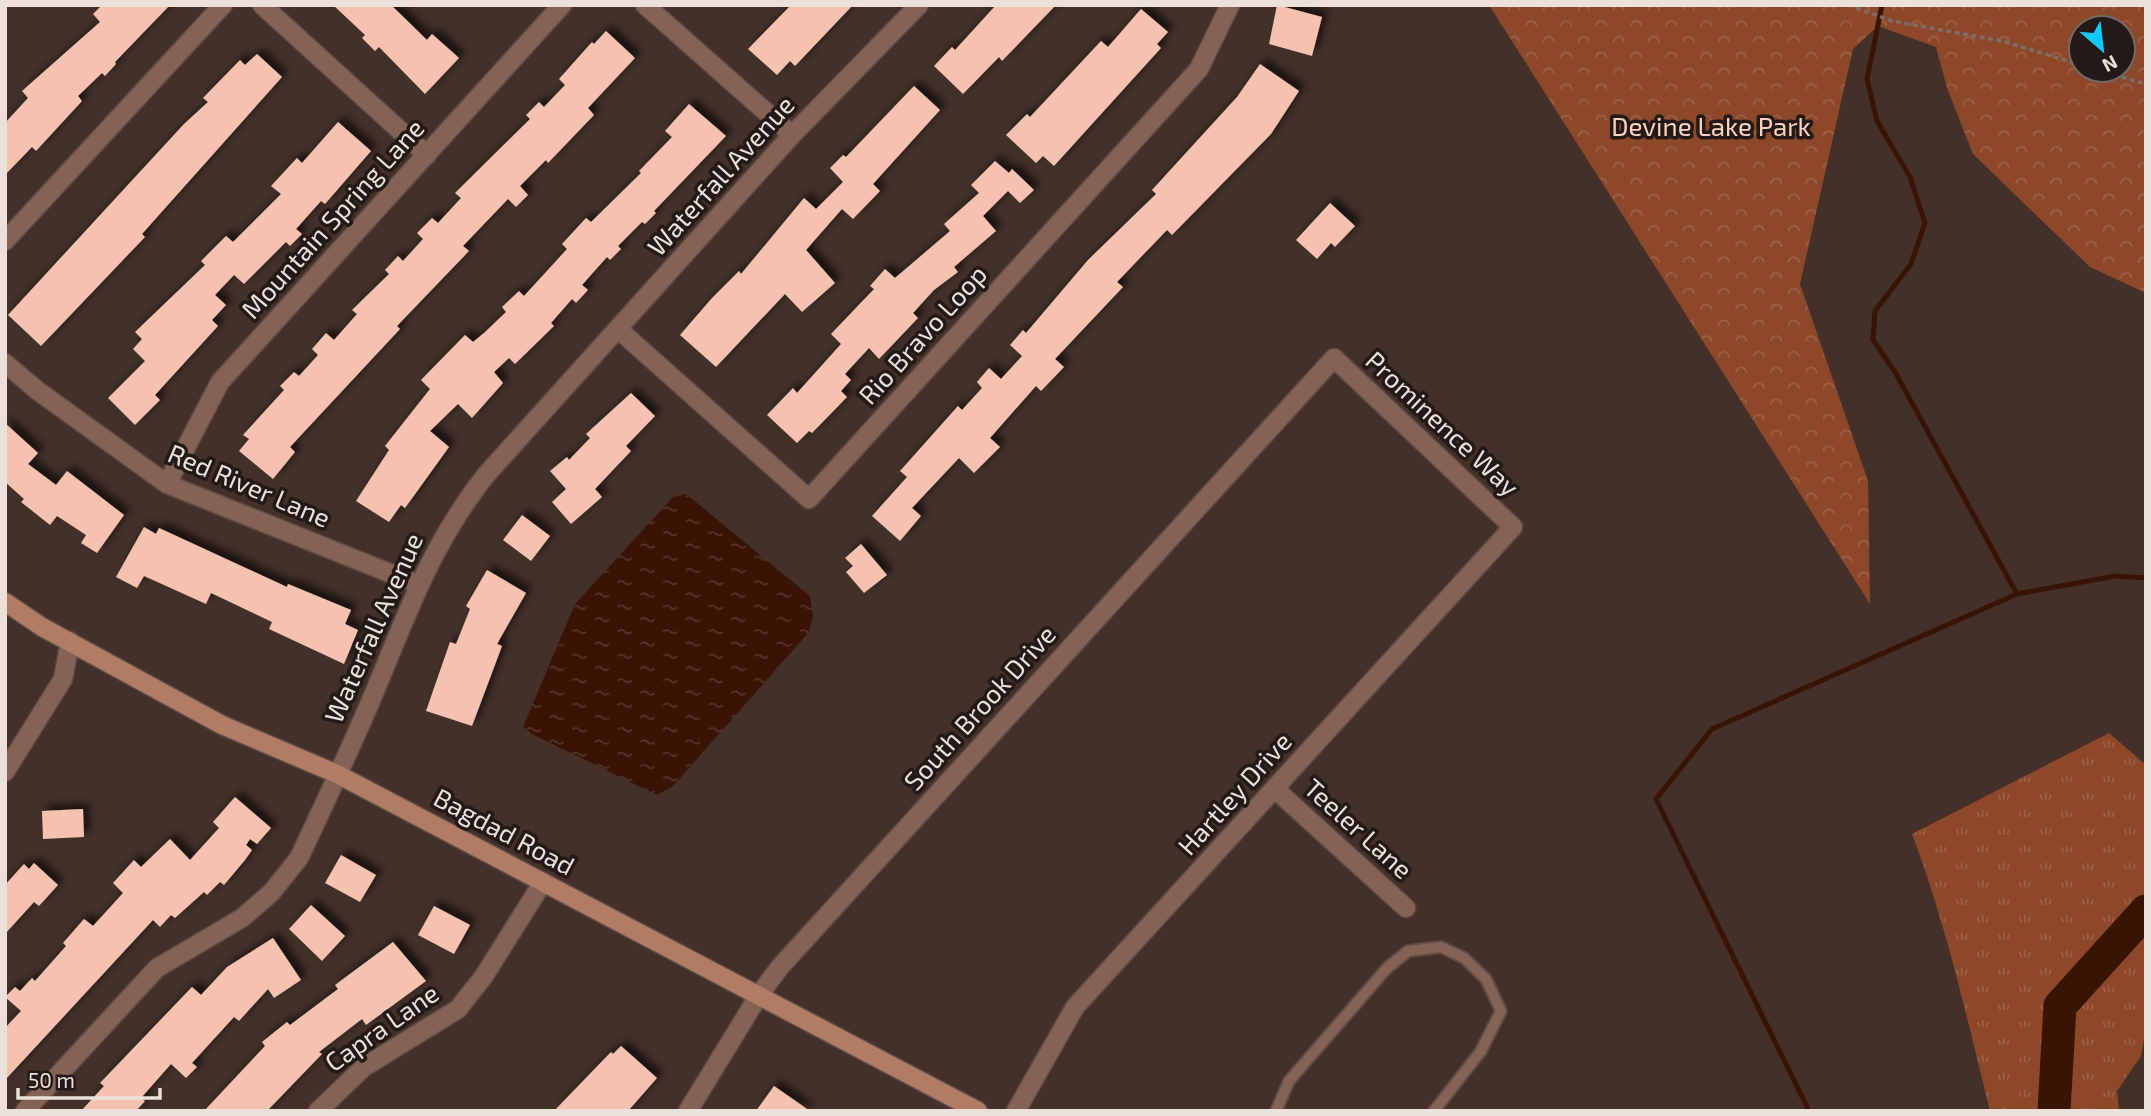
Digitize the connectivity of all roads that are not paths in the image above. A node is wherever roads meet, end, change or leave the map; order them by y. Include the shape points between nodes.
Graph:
1 (223, 5) edge
2 (262, 5) edge
3 (562, 5) edge
4 (645, 5) edge
5 (919, 5) edge
6 (1230, 5) edge
7 (792, 135) junction
8 (427, 155) junction
9 (5, 241) edge
10 (618, 329) junction
11 (1335, 358) joint
12 (5, 363) edge
13 (167, 484) junction
14 (1513, 527) joint
15 (417, 584) junction
16 (5, 602) edge
17 (71, 641) junction
18 (5, 772) edge
19 (337, 774) junction
20 (1275, 789) junction
21 (543, 882) junction
22 (1406, 908) dead end
23 (759, 995) junction
24 (25, 1111) edge
25 (318, 1111) edge
26 (688, 1111) edge
27 (978, 1111) edge
28 (1016, 1111) edge
29 (1276, 1111) edge
30 (1434, 1111) edge

1 - 9 street
2 - 8 street
3 - 8 street, Mountain Spring Lane
4 - 7 street
5 - 7 street, Waterfall Avenue
6 - 10 street, Rio Bravo Loop via 1199,69 809,499
7 - 10 street, Waterfall Avenue
8 - 13 street, Mountain Spring Lane via 220,382
10 - 15 street, Waterfall Avenue via 478,485 457,512
11 - 14 street, Prominence Way
11 - 23 street, South Brook Drive
12 - 13 street, Red River Lane
13 - 15 street, Red River Lane
14 - 20 street, Hartley Drive
15 - 19 street, Waterfall Avenue
16 - 17 street, Bagdad Road
17 - 18 street via 63,679
17 - 19 street, Bagdad Road via 222,725
19 - 21 street, Bagdad Road
19 - 24 street, Waterfall Avenue via 299,858 271,893 242,918 158,968
20 - 22 street, Teeler Lane
20 - 28 street, Hartley Drive via 1075,1007
21 - 23 street, Bagdad Road
21 - 25 street, Capra Lane via 458,1009 364,1067
23 - 26 street, South Brook Drive
23 - 27 street, Bagdad Road
29 - 30 lane via 1289,1081 1387,968 1408,951 1440,947 1464,957 1486,979 1500,1011 1481,1051

